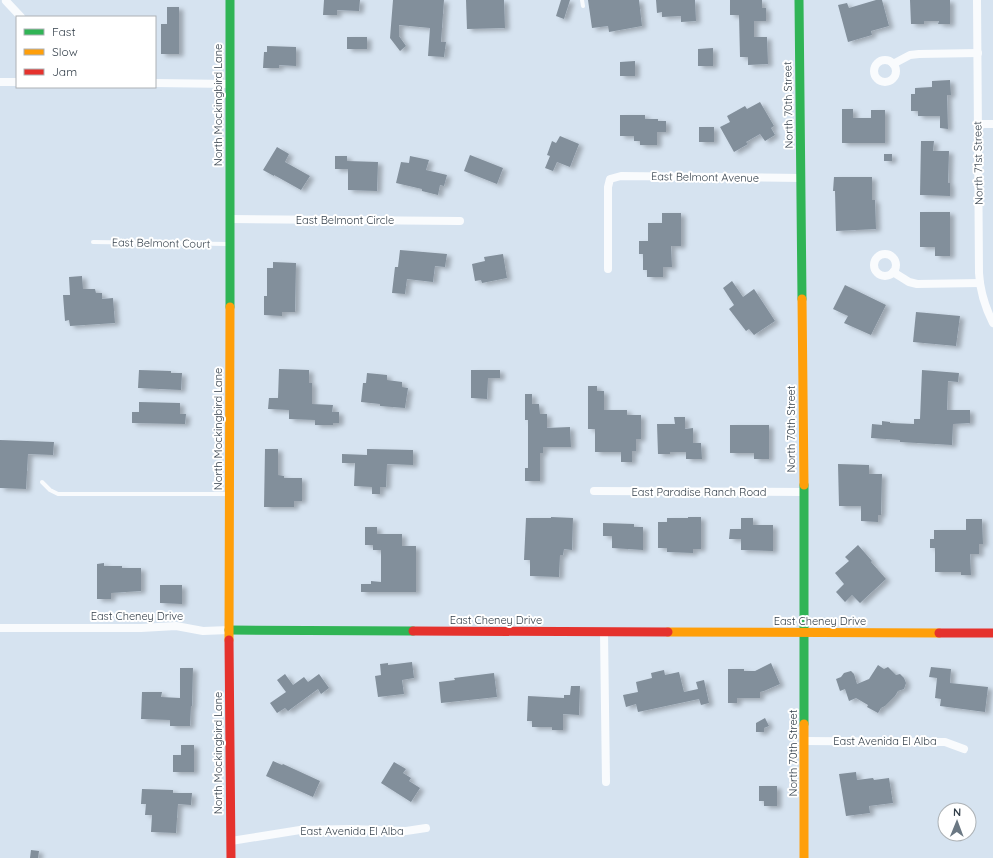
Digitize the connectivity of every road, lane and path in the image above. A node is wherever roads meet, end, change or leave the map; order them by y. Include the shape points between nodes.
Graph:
1 (6, 0) edge
2 (230, 0) edge
3 (582, 0) edge
4 (799, 0) edge
5 (977, 0) edge
6 (583, 6) dead end
7 (20, 16) edge
8 (978, 53) junction
9 (893, 64) dead end
10 (0, 82) edge
11 (16, 82) edge
12 (156, 84) edge
13 (230, 84) junction
14 (978, 124) junction
15 (993, 124) edge
16 (801, 178) junction
17 (230, 219) junction
18 (460, 221) dead end
19 (93, 242) dead end
20 (230, 244) junction
21 (608, 269) dead end
22 (893, 272) dead end
23 (980, 283) junction
24 (993, 323) edge
25 (42, 482) dead end
26 (594, 491) dead end
27 (804, 492) junction
28 (230, 494) junction
29 (0, 628) edge
30 (229, 630) junction
31 (604, 632) junction
32 (804, 632) junction
33 (993, 633) edge
34 (805, 741) junction
35 (964, 749) dead end
36 (606, 782) dead end
37 (426, 828) dead end
38 (231, 841) junction
39 (231, 858) edge
40 (804, 858) edge

1 - 7 street
2 - 13 street, North Mockingbird Lane
3 - 6 lane
4 - 16 street, North 70th Street
5 - 8 street, North 71st Street
8 - 9 street via 910,55
8 - 14 street, North 71st Street
10 - 11 street
12 - 13 street
13 - 17 street, North Mockingbird Lane
14 - 15 street
14 - 23 street, North 71st Street
16 - 21 street, East Belmont Avenue via 621,176 610,179
16 - 27 street, North 70th Street
17 - 18 street, East Belmont Circle
17 - 20 street, North Mockingbird Lane
19 - 20 lane, East Belmont Court
20 - 28 street, North Mockingbird Lane
22 - 23 street via 917,284
23 - 24 street, North 71st Street via 987,312
25 - 28 lane via 58,494
26 - 27 street, East Paradise Ranch Road
27 - 32 street, North 70th Street
28 - 30 street, North Mockingbird Lane
29 - 30 street, East Cheney Drive via 176,626 204,631
30 - 31 street, East Cheney Drive
30 - 38 street, North Mockingbird Lane
31 - 32 street, East Cheney Drive
31 - 36 street
32 - 33 street, East Cheney Drive
32 - 34 street, North 70th Street
34 - 35 street, East Avenida El Alba via 945,742
34 - 40 street, North 70th Street
37 - 38 street, East Avenida El Alba via 406,832 300,830
38 - 39 street, North Mockingbird Lane

